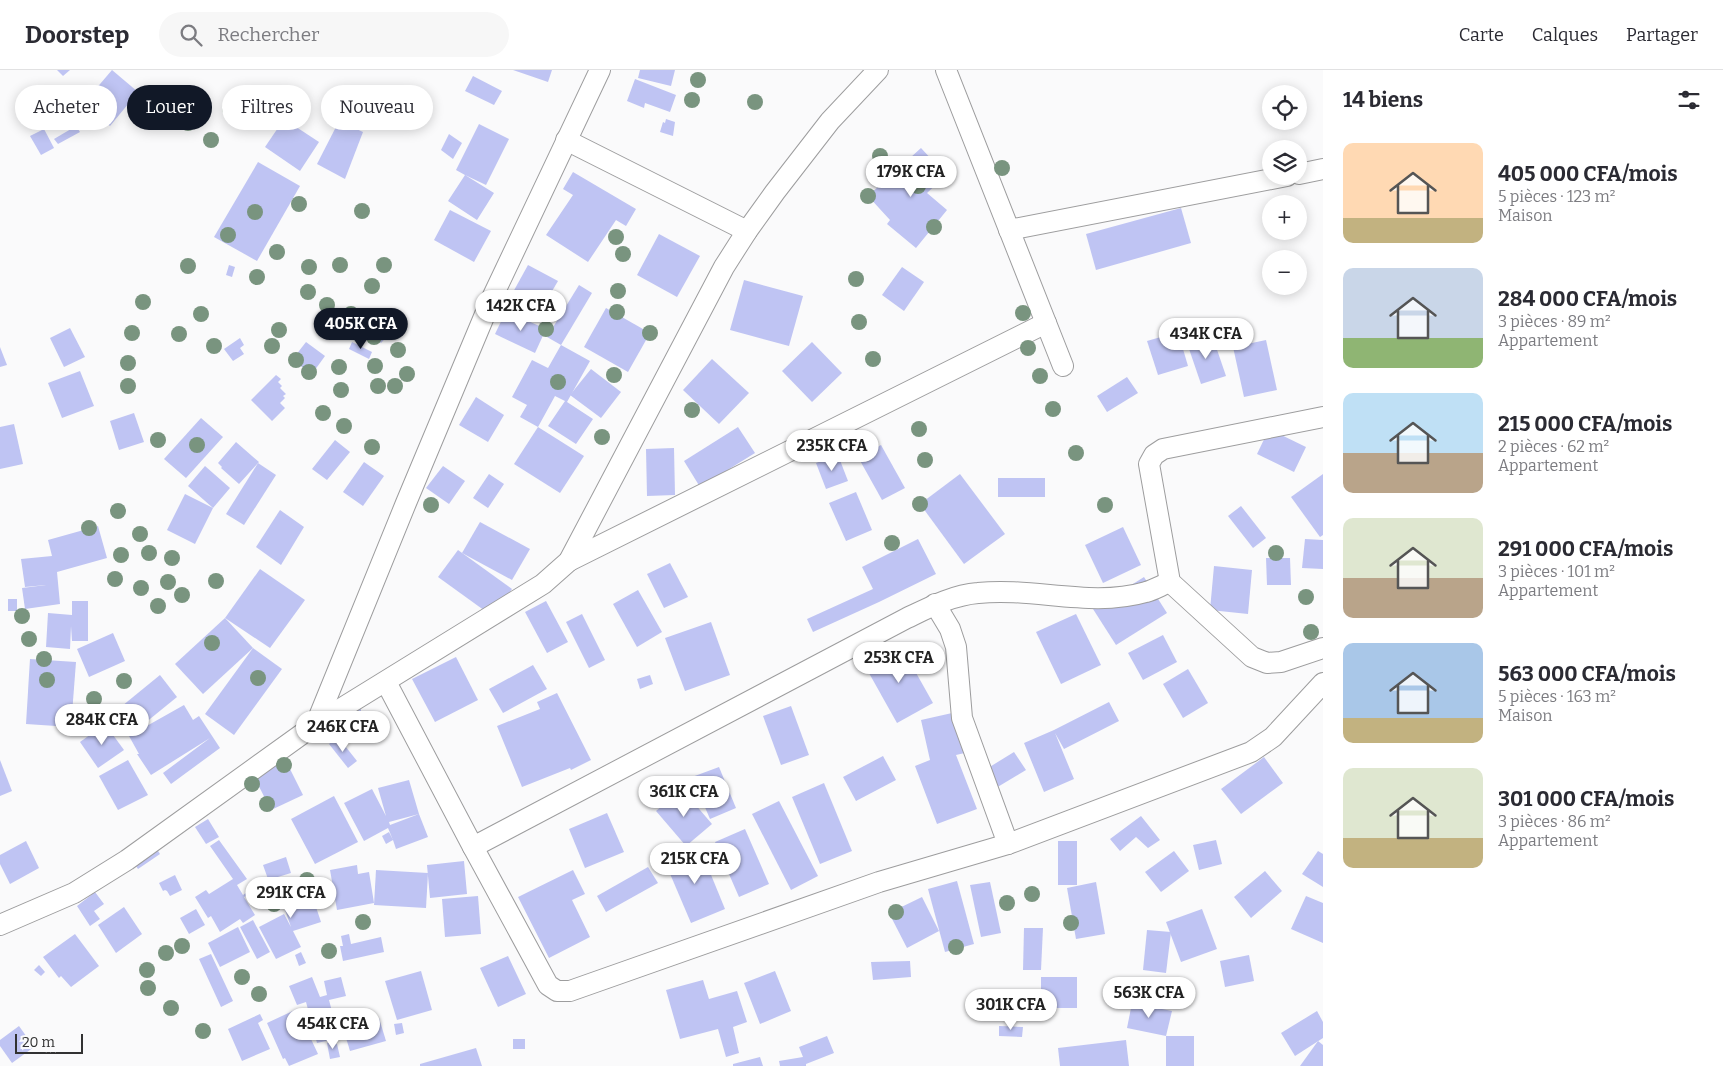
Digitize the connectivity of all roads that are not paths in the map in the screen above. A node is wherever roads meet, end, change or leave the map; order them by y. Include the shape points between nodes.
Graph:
1 (600, 70) edge
2 (878, 70) edge
3 (946, 70) edge
4 (566, 140) junction
5 (1323, 169) edge
6 (1307, 172) edge
7 (1262, 181) edge
8 (1009, 230) junction
9 (747, 232) junction
10 (1046, 323) junction
11 (1063, 366) dead end
12 (1323, 417) edge
13 (569, 561) junction
14 (1170, 582) junction
15 (935, 604) junction
16 (1323, 648) edge
17 (386, 682) junction
18 (1323, 683) edge
19 (316, 724) junction
20 (1008, 844) junction
21 (473, 847) junction
22 (0, 925) edge

1 - 4 street
2 - 9 street via 830,121
3 - 8 street
4 - 9 street
4 - 19 street via 491,300
5 - 6 street
7 - 8 street
8 - 10 street
9 - 13 street via 724,267
10 - 11 street
10 - 13 street
12 - 14 street via 1163,449 1154,455 1149,464
13 - 17 street via 543,584
14 - 15 street via 1123,597 978,593
14 - 16 street via 1252,657 1267,663 1281,662
15 - 20 street via 956,647 962,718
15 - 21 street
17 - 19 street
17 - 21 street
18 - 20 street via 1273,737 1251,752
19 - 22 street via 127,860 74,893
20 - 21 street via 879,882 570,991 557,991 548,985

